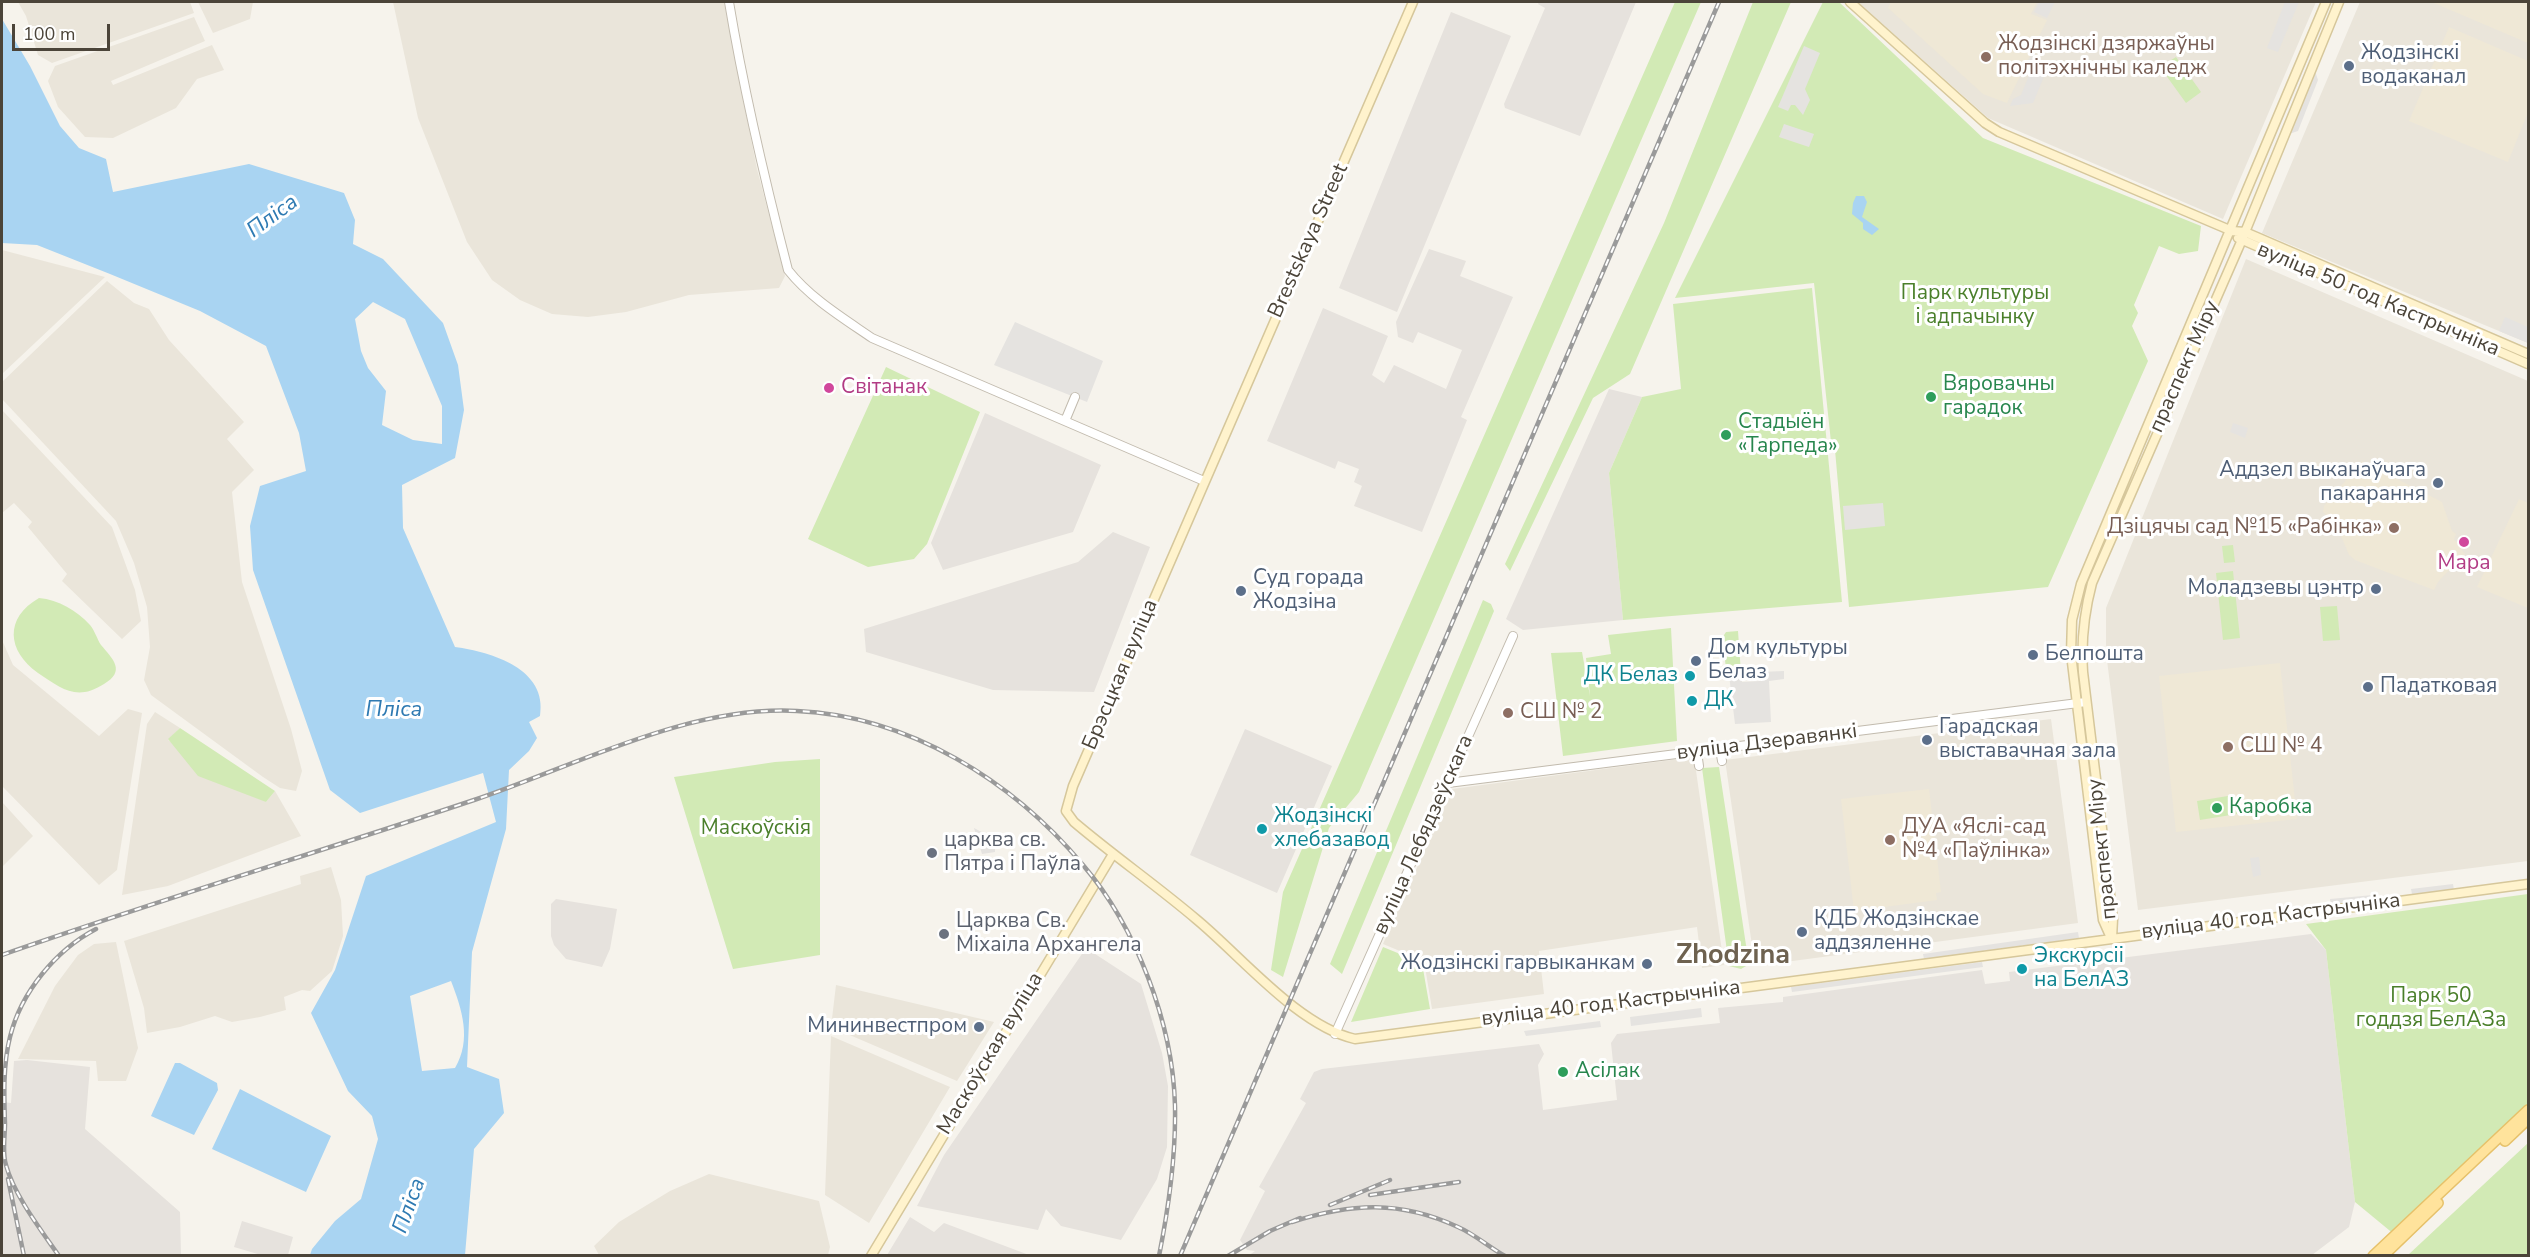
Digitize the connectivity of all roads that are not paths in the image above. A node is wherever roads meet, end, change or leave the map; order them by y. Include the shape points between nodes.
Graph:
1 (729, 2) edge
2 (1413, 2) edge
3 (1850, 2) edge
4 (2326, 2) edge
5 (2339, 2) edge
6 (2315, 30) junction
7 (2325, 34) junction
8 (2232, 231) junction
9 (2245, 232) junction
10 (2241, 242) junction
11 (2529, 354) edge
12 (2529, 364) edge
13 (1075, 397) dead end
14 (2153, 412) junction
15 (2164, 415) junction
16 (1065, 421) junction
17 (1204, 481) junction
18 (1513, 636) dead end
19 (2086, 702) junction
20 (2076, 704) junction
21 (1720, 749) junction
22 (1697, 752) junction
23 (1722, 761) dead end
24 (1699, 766) dead end
25 (1448, 783) junction
26 (1113, 854) junction
27 (2108, 881) junction
28 (2099, 882) junction
29 (2529, 884) edge
30 (2111, 938) junction
31 (1335, 1034) junction
32 (2529, 1110) edge
33 (2529, 1119) edge
34 (871, 1256) edge
35 (2373, 1256) edge
36 (2383, 1256) edge

1 - 16 street via 748,108 788,270 796,280 872,338
2 - 17 main road, Brestskaya Street
3 - 8 main road, вуліца 50 год Кастрычніка via 1999,132
4 - 6 main road, праспект Міру
5 - 7 main road, праспект Міру
6 - 7 main road
6 - 8 main road, праспект Міру
7 - 9 main road, праспект Міру
8 - 9 main road, вуліца 50 год Кастрычніка
8 - 10 main road, вуліца 50 год Кастрычніка
8 - 14 main road, праспект Міру
9 - 10 main road, праспект Міру
9 - 11 main road, вуліца 50 год Кастрычніка
10 - 12 main road, вуліца 50 год Кастрычніка
10 - 15 main road, праспект Міру
13 - 16 street
14 - 15 main road
14 - 20 main road, праспект Міру via 2081,584 2071,654
15 - 19 main road, праспект Міру via 2089,593 2082,653
16 - 17 street
17 - 26 main road, Брэсцкая вуліца via 1068,798 1066,811 1070,817
18 - 25 street, вуліца Лебядзеўскага
19 - 20 street, вуліца Дзеравянкі
19 - 27 main road, праспект Міру
20 - 21 street, вуліца Дзеравянкі
20 - 28 main road, праспект Міру
21 - 22 street, вуліца Дзеравянкі
21 - 23 street
22 - 24 street
22 - 25 street, вуліца Дзеравянкі
25 - 31 street, вуліца Лебядзеўскага
26 - 31 main road, вуліца 40 год Кастрычніка via 1196,918 1289,1002
26 - 34 main road, Маскоўская вуліца
27 - 28 main road
27 - 30 main road, праспект Міру
28 - 30 main road, праспект Міру via 2103,920
29 - 30 main road, вуліца 40 год Кастрычніка
30 - 31 main road, вуліца 40 год Кастрычніка via 1354,1038
32 - 35 main road
33 - 36 main road

